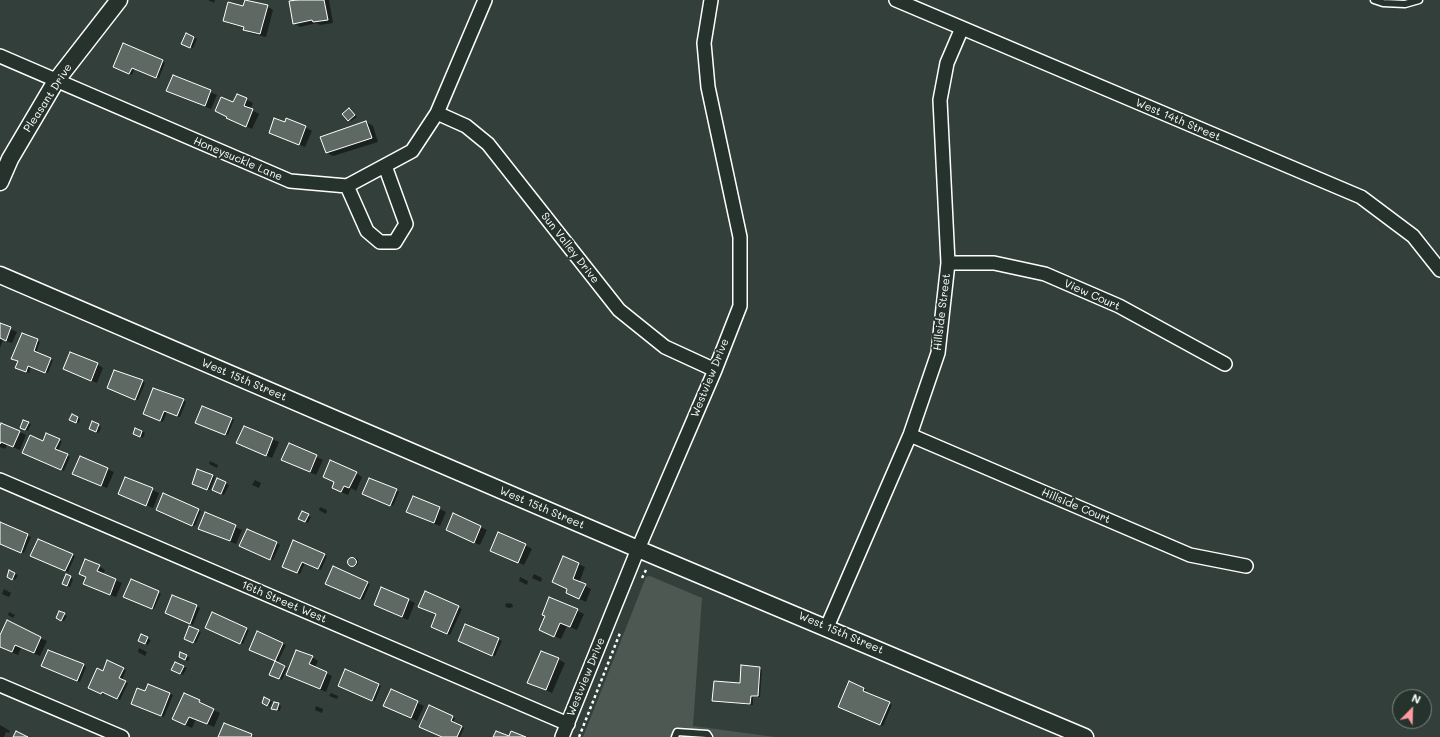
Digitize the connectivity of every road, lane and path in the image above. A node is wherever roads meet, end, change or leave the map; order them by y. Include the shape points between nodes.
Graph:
1 (119, 0) edge
2 (485, 0) edge
3 (711, 0) edge
4 (896, 0) edge
5 (1374, 0) edge
6 (1419, 0) edge
7 (962, 28) junction
8 (0, 56) edge
9 (56, 81) junction
10 (437, 113) junction
11 (385, 166) junction
12 (0, 182) edge
13 (347, 186) junction
14 (948, 263) junction
15 (1440, 270) edge
16 (0, 275) edge
17 (1225, 364) dead end
18 (714, 370) junction
19 (910, 435) junction
20 (0, 480) edge
21 (638, 549) junction
22 (654, 555) junction
23 (1246, 566) dead end
24 (641, 579) dead end
25 (827, 627) junction
26 (621, 630) dead end
27 (0, 685) edge
28 (568, 724) junction
29 (122, 737) edge
30 (562, 737) edge
31 (579, 737) edge
32 (675, 737) edge
33 (709, 737) edge
34 (1085, 737) edge

1 - 9 street, Pleasant Drive
2 - 10 street
3 - 18 street, Westview Drive via 704,43 708,87 740,237 740,306
4 - 7 street, West 14th Street
5 - 6 lane via 1405,4
7 - 14 street, Hillside Street via 947,63 940,100
7 - 15 street, West 14th Street via 1361,197 1413,236
8 - 9 street, Honeysuckle Lane
9 - 12 street, Pleasant Drive via 10,159
9 - 13 street, Honeysuckle Lane via 290,181
10 - 11 street via 412,151
10 - 18 street, Sun Valley Drive via 466,126 488,144 619,310 665,347
11 - 13 street
11 - 13 street via 406,224 395,242 380,242 367,231
14 - 17 street, View Court via 994,263 1044,274 1119,306
14 - 19 street, Hillside Street via 938,353
16 - 21 street, West 15th Street
18 - 21 street, Westview Drive
19 - 23 street, Hillside Court via 1190,556
19 - 25 street, Hillside Street
20 - 28 street, 16th Street West
21 - 22 street, West 15th Street
21 - 28 street, Westview Drive
22 - 24 path
22 - 25 street, West 15th Street
25 - 34 street, West 15th Street
26 - 31 path
27 - 29 street
28 - 30 street, Westview Drive
32 - 33 lane via 677,732 707,734

